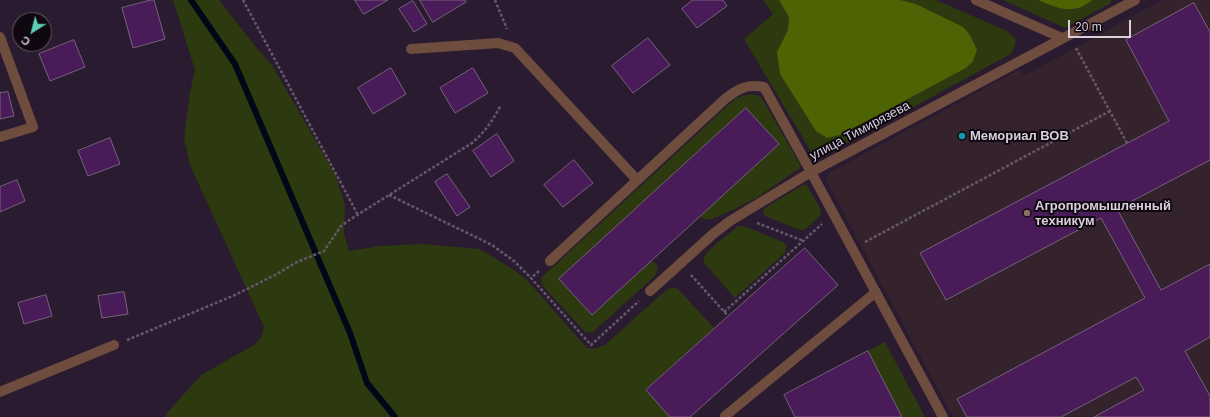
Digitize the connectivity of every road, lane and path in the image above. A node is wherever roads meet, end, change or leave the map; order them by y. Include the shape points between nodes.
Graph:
1 (243, 0) edge
2 (495, 0) edge
3 (976, 0) edge
4 (1135, 0) edge
5 (1119, 4) edge
6 (0, 37) edge
7 (1062, 38) junction
8 (1075, 47) dead end
9 (515, 48) junction
10 (411, 49) dead end
11 (501, 105) dead end
12 (1110, 111) junction
13 (0, 137) edge
14 (1127, 143) dead end
15 (812, 172) junction
16 (637, 180) junction
17 (389, 195) junction
18 (358, 214) junction
19 (834, 214) junction
20 (738, 216) junction
21 (804, 241) junction
22 (860, 245) dead end
23 (550, 261) joint
24 (681, 263) junction
25 (531, 278) junction
26 (650, 291) joint
27 (876, 292) junction
28 (724, 312) junction
29 (728, 316) dead end
30 (114, 345) joint
31 (0, 392) edge
32 (725, 416) edge
33 (943, 417) edge

1 - 18 path
2 - 9 path
3 - 7 street
4 - 5 street, улица Тимирязева
5 - 7 street, улица Тимирязева
6 - 13 street via 33,127
7 - 15 street, улица Тимирязева
8 - 12 path
9 - 10 street via 498,43
9 - 16 street
11 - 17 path via 492,122 472,143
12 - 14 path
12 - 22 path
15 - 16 street via 764,86 755,85 735,91 725,99
15 - 19 street, улица Тимирязева
15 - 20 street
16 - 23 street
17 - 18 path
17 - 25 path via 492,246 514,261
18 - 30 path via 342,226 324,251 297,262 235,295
19 - 21 path
19 - 27 street, улица Тимирязева
20 - 21 path
20 - 24 street
21 - 28 path
23 - 25 path
24 - 26 street
24 - 28 path
25 - 26 path via 591,345
27 - 32 street
27 - 33 street, улица Тимирязева
28 - 29 path
30 - 31 street

